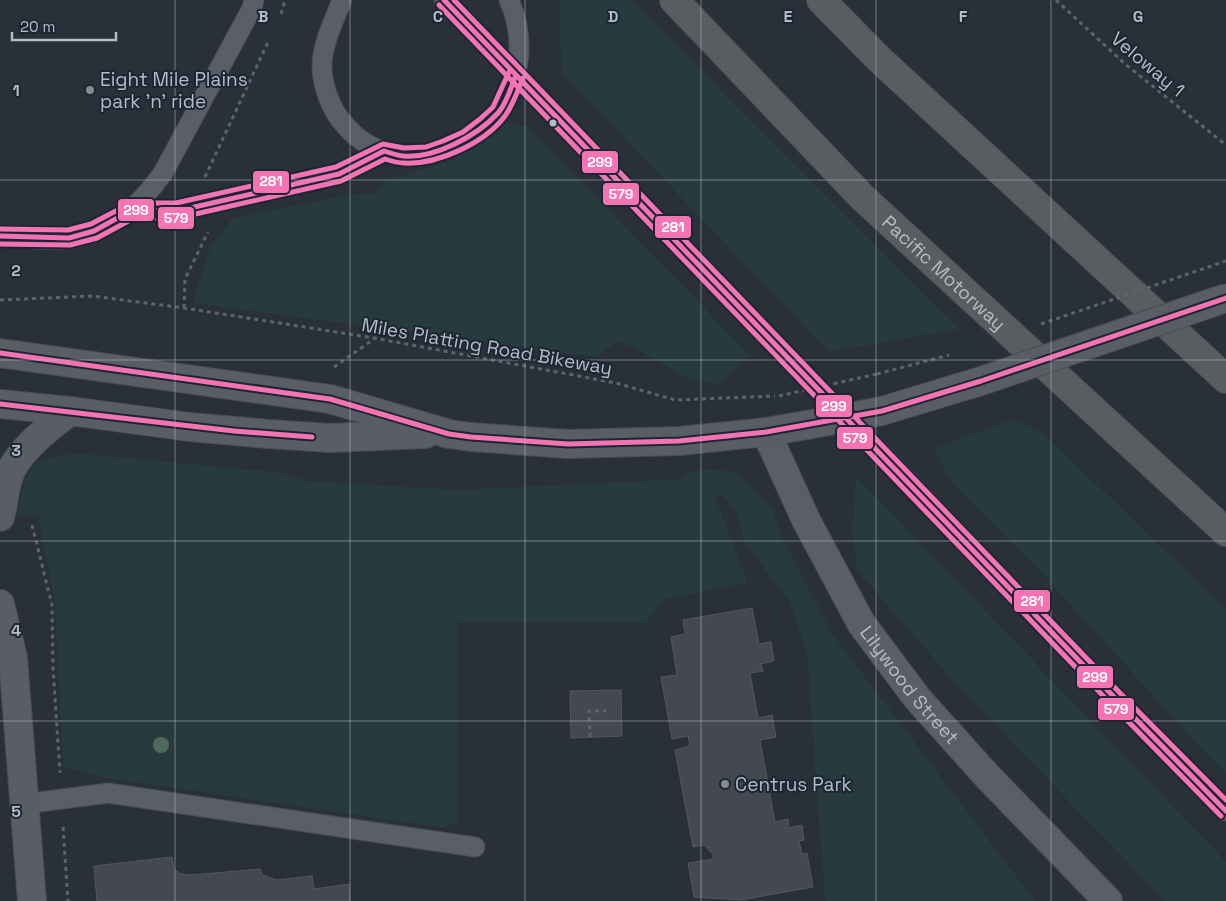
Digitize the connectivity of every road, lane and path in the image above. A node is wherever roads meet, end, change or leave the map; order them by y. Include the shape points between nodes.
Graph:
1 (254, 0) edge
2 (284, 0) edge
3 (342, 0) edge
4 (444, 0) edge
5 (510, 0) edge
6 (674, 0) edge
7 (821, 0) edge
8 (1056, 0) edge
9 (279, 18) dead end
10 (271, 35) dead end
11 (516, 75) junction
12 (1226, 145) edge
13 (384, 152) junction
14 (202, 182) dead end
15 (132, 210) junction
16 (210, 227) dead end
17 (0, 236) edge
18 (1226, 260) edge
19 (1226, 298) edge
20 (0, 300) edge
21 (184, 308) junction
22 (1040, 325) dead end
23 (374, 338) junction
24 (0, 353) edge
25 (956, 353) dead end
26 (332, 368) dead end
27 (1226, 379) edge
28 (812, 382) dead end
29 (0, 404) edge
30 (70, 411) junction
31 (766, 432) junction
32 (449, 434) junction
33 (876, 447) dead end
34 (12, 518) edge
35 (1226, 532) edge
36 (0, 604) edge
37 (6, 658) edge
38 (606, 711) dead end
39 (590, 737) dead end
40 (62, 799) junction
41 (24, 804) junction
42 (1226, 811) edge
43 (476, 847) dead end
44 (32, 901) edge
45 (68, 901) edge
46 (1108, 901) edge

1 - 15 lane via 163,173
2 - 9 path
3 - 13 lane via 324,49 322,68 325,85 330,103 352,134
4 - 11 lane
5 - 11 lane via 518,26 520,50
6 - 35 highway, Pacific Motorway via 862,197
7 - 27 highway via 878,58
8 - 12 path, Veloway 1 via 1125,64
10 - 14 path
11 - 13 lane via 498,112 467,138 428,154 403,156
11 - 28 lane
13 - 15 lane via 339,174 177,211
15 - 17 lane via 94,231 69,238
16 - 21 path via 185,278
18 - 22 path, bridge
19 - 31 main road, bridge via 981,382 882,411
20 - 21 path, Miles Platting Road Bikeway via 92,296
21 - 23 path, Miles Platting Road Bikeway
23 - 25 path, Miles Platting Road Bikeway, bridge via 616,383 675,400 779,396
23 - 26 path
24 - 32 main road via 330,399
29 - 30 main road
30 - 32 main road via 190,427 321,438
30 - 34 main road via 36,438 15,463 8,478 3,506
31 - 32 main road via 679,441 568,444
31 - 46 street, Lilywood Street via 806,520 861,623 917,698
33 - 42 lane
34 - 40 path via 31,524 52,605
36 - 37 main road
37 - 41 main road
38 - 39 path via 589,711
40 - 41 lane
40 - 43 lane via 108,794
40 - 45 path
41 - 44 main road

